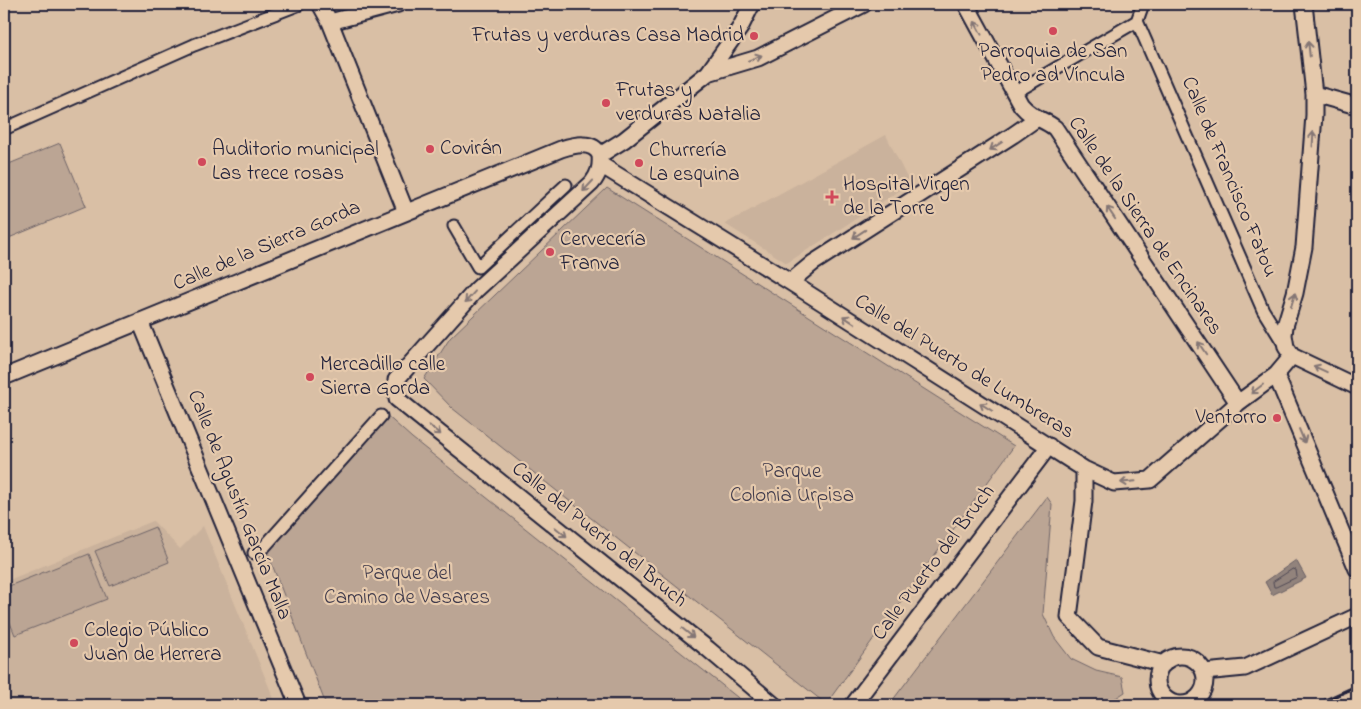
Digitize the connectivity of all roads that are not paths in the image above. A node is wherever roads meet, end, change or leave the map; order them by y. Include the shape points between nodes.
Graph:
1 (300, 4) edge
2 (320, 4) edge
3 (398, 4) edge
4 (752, 4) edge
5 (864, 4) edge
6 (966, 4) edge
7 (1143, 4) edge
8 (1304, 4) edge
9 (1137, 21) junction
10 (330, 22) junction
11 (708, 73) junction
12 (1014, 94) junction
13 (1314, 94) junction
14 (1357, 106) edge
15 (1036, 118) junction
16 (4, 130) edge
17 (600, 160) junction
18 (566, 185) dead end
19 (406, 212) junction
20 (454, 226) dead end
21 (790, 282) junction
22 (140, 321) junction
23 (1289, 352) junction
24 (1276, 375) junction
25 (4, 377) edge
26 (1357, 387) edge
27 (1238, 403) junction
28 (381, 416) dead end
29 (1049, 446) junction
30 (1084, 469) junction
31 (254, 553) dead end
32 (1357, 569) edge
33 (1357, 616) edge
34 (1164, 664) junction
35 (1204, 672) junction
36 (1167, 704) edge
37 (298, 705) edge
38 (774, 705) edge
39 (853, 705) edge

1 - 16 street via 194,45
2 - 10 street
3 - 10 street
4 - 11 street via 740,28
11 -> 5 street via 758,58
12 -> 6 street, Calle de la Sierra de Encinares
7 - 9 street
13 -> 8 street
9 - 12 street
9 - 23 street, Calle de Francisco Fatou via 1263,310
10 - 19 street
11 - 17 street
12 - 15 street, Calle de la Sierra de Encinares via 1028,114
13 - 14 street
23 -> 13 street via 1284,335 1304,247 1313,149
15 -> 21 street via 813,263
27 -> 15 street, Calle de la Sierra de Encinares via 1055,128
17 - 19 street, Calle de la Sierra Gorda via 594,147 587,145 561,149
17 - 21 street, Calle del Puerto de Lumbreras
17 -> 38 street, Calle del Puerto del Bruch via 592,184 476,290 396,380 397,399
18 - 20 street via 478,267
19 - 22 street, Calle de la Sierra Gorda
29 -> 21 street, Calle del Puerto de Lumbreras
22 - 25 street, Calle de la Sierra Gorda
22 - 37 street, Calle de Agustín García Malla
23 - 24 street, Calle del Puerto de Lumbreras
26 -> 23 street
24 -> 27 street, Calle del Puerto de Lumbreras
24 -> 32 street
27 -> 30 street, Calle del Puerto de Lumbreras via 1150,480 1114,483
28 - 31 street via 265,546
29 - 30 street, Calle del Puerto de Lumbreras
29 - 39 street, Calle Puerto del Bruch
30 - 34 street via 1084,501 1069,617 1098,647
33 - 35 street via 1245,668
34 - 35 street via 1178,656 1186,657 1200,665
34 - 36 street via 1158,685
35 - 36 street via 1204,688 1194,701

